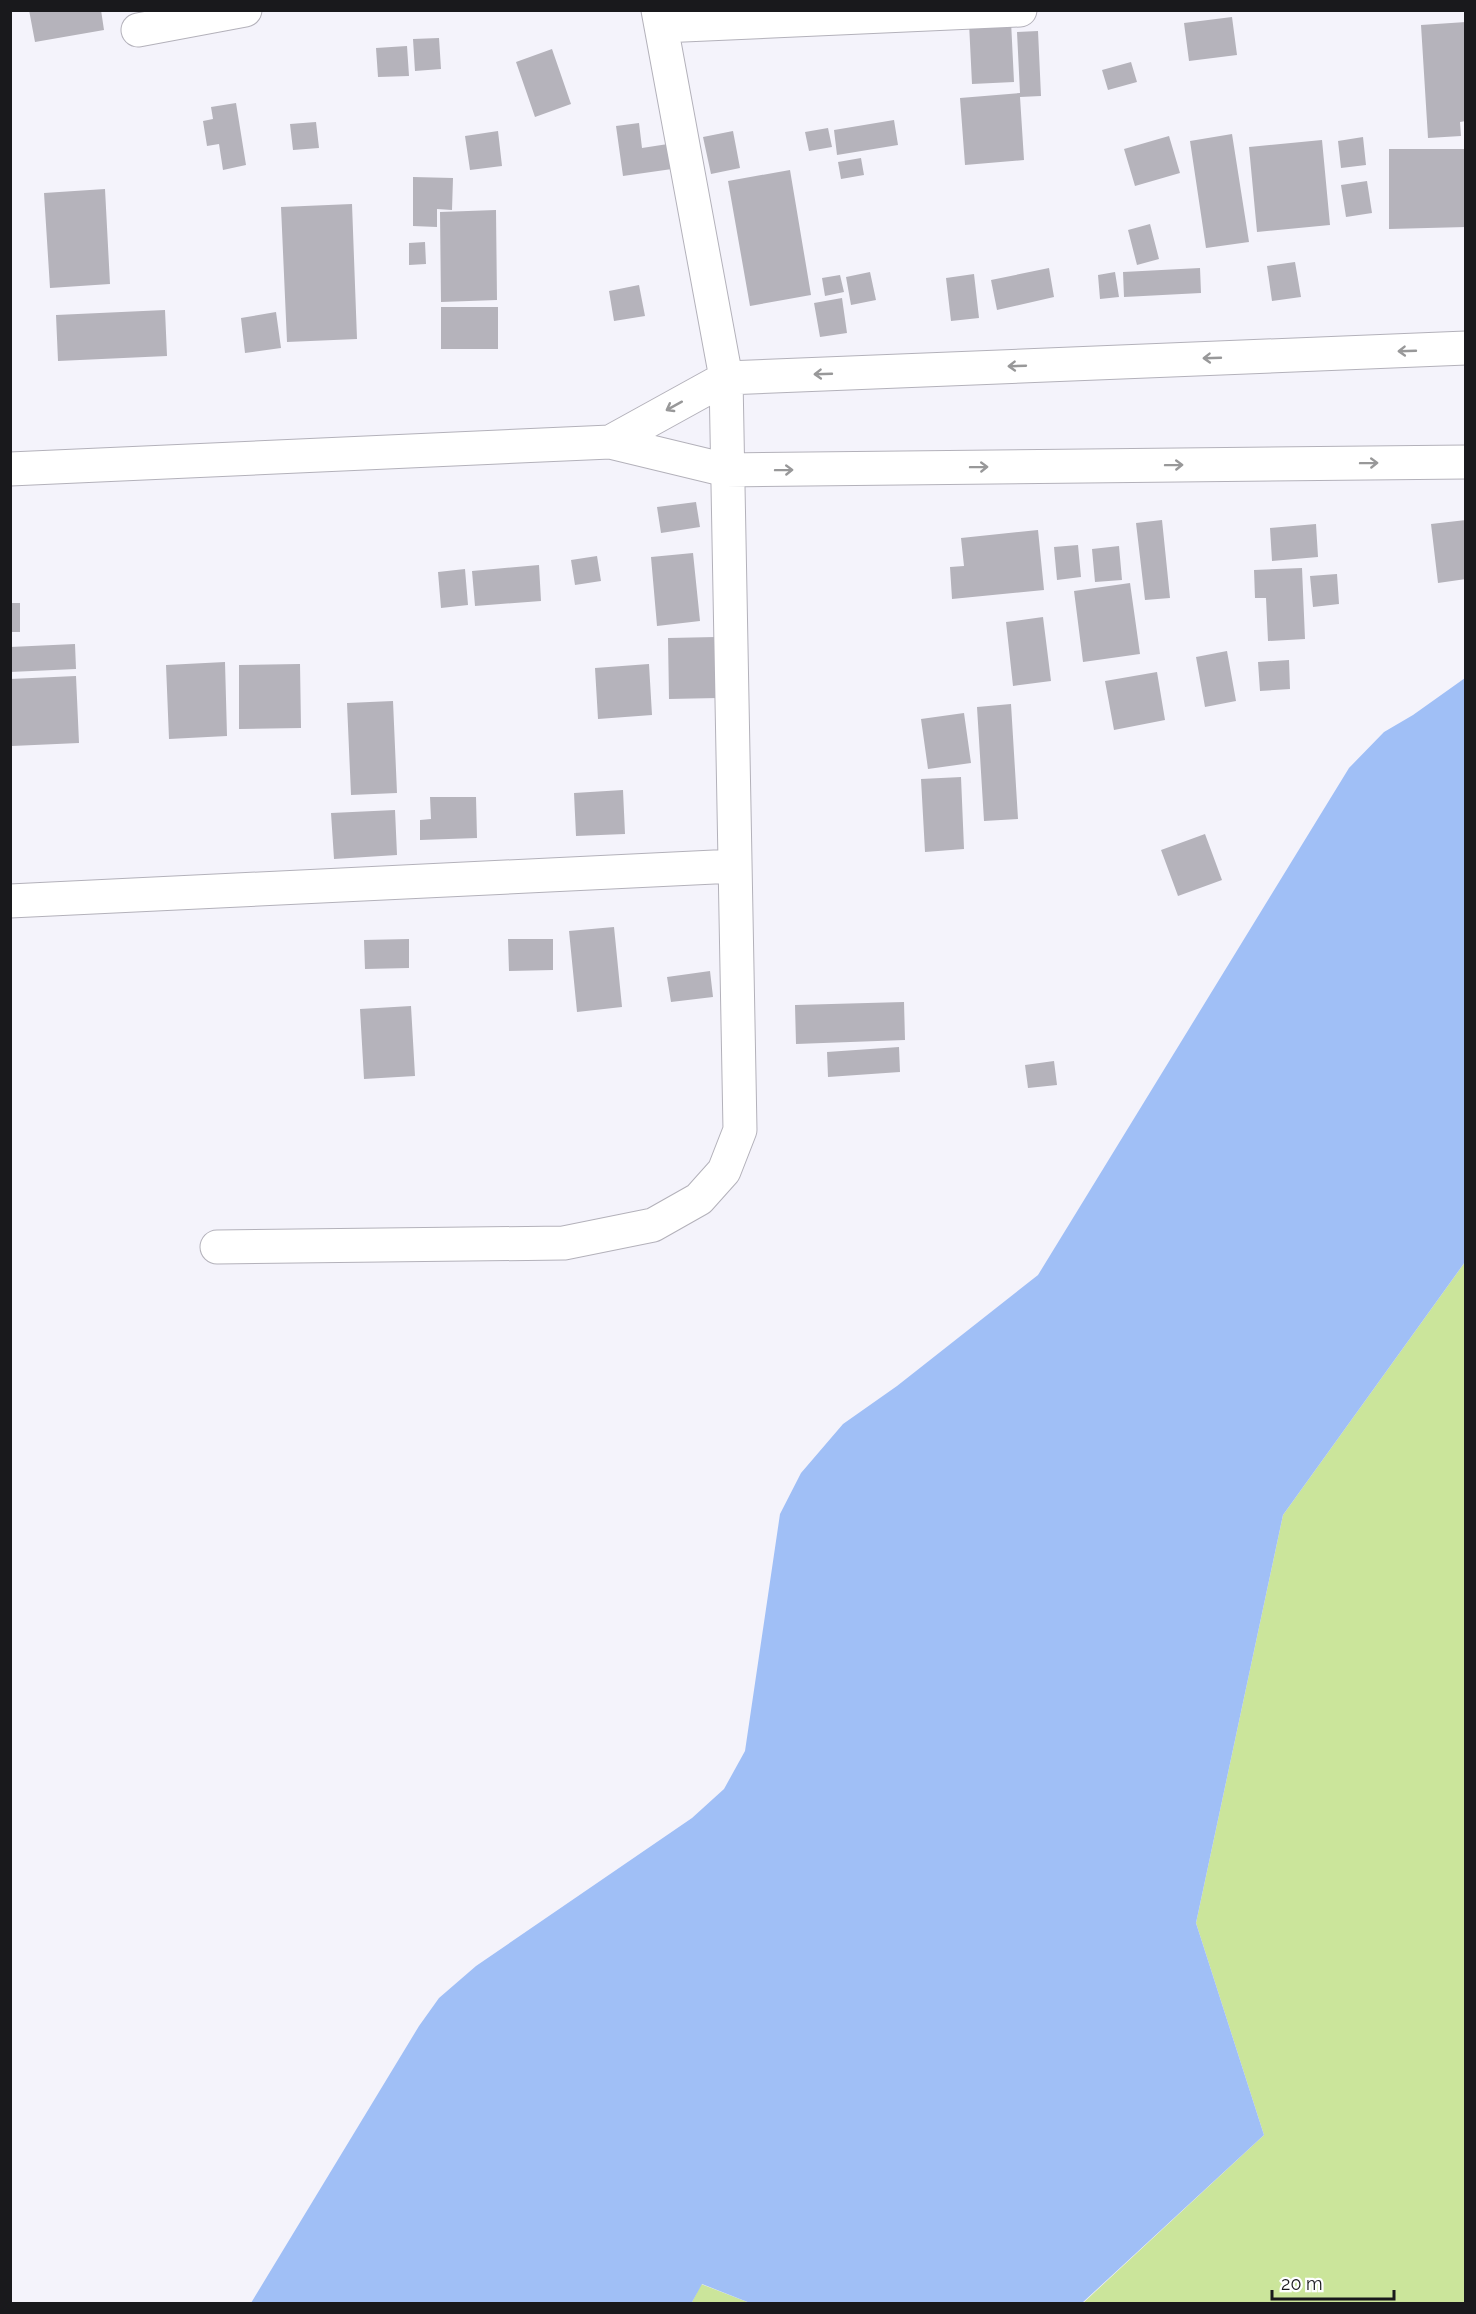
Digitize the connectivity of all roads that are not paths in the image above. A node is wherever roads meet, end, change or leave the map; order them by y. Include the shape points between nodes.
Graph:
1 (245, 10) edge
2 (1020, 10) edge
3 (660, 18) edge
4 (138, 30) dead end
5 (1466, 348) edge
6 (726, 378) junction
7 (610, 442) junction
8 (1466, 462) edge
9 (10, 469) edge
10 (726, 470) junction
11 (735, 866) junction
12 (10, 901) edge
13 (218, 1247) dead end

1 - 4 street
2 - 3 street
3 - 6 street
5 -> 6 street
6 -> 7 street
6 - 10 street
7 - 9 street
7 - 10 street
10 -> 8 street
10 - 11 street
11 - 12 street
11 - 13 street via 740,1130 724,1171 699,1199 653,1225 564,1243

